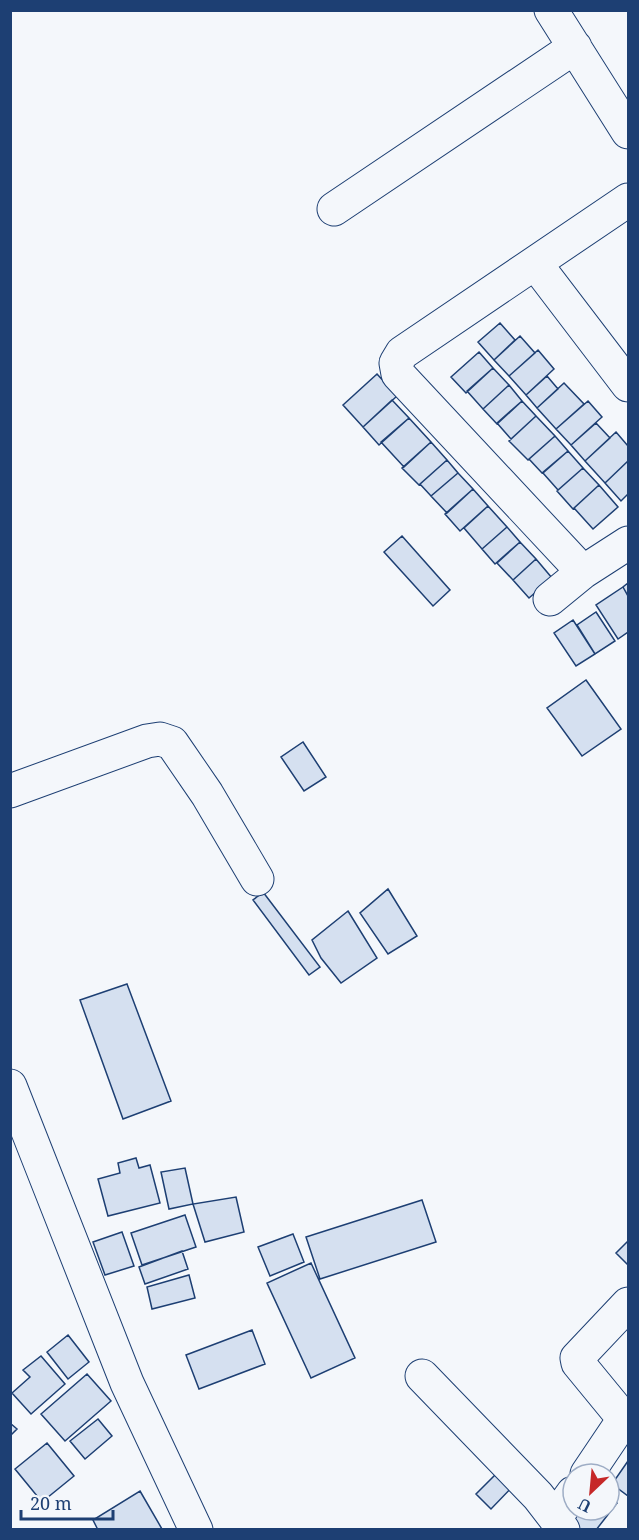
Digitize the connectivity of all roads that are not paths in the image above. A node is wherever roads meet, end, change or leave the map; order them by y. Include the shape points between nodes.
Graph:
1 (551, 10) edge
2 (574, 47) junction
3 (628, 132) edge
4 (628, 200) edge
5 (334, 209) dead end
6 (535, 262) junction
7 (628, 385) edge
8 (628, 543) edge
9 (583, 572) junction
10 (550, 598) dead end
11 (10, 791) edge
12 (257, 879) dead end
13 (10, 1086) edge
14 (628, 1304) edge
15 (422, 1376) dead end
16 (595, 1462) edge
17 (561, 1512) edge
18 (196, 1530) edge

1 - 2 street
2 - 3 street
2 - 5 street
4 - 6 street
6 - 7 street
6 - 9 street via 402,353 396,363 398,374
8 - 9 street
9 - 10 street
11 - 12 street via 147,741 160,739 172,743
13 - 18 street via 127,1383
14 - 16 street via 577,1358 624,1419
15 - 17 street via 538,1496

